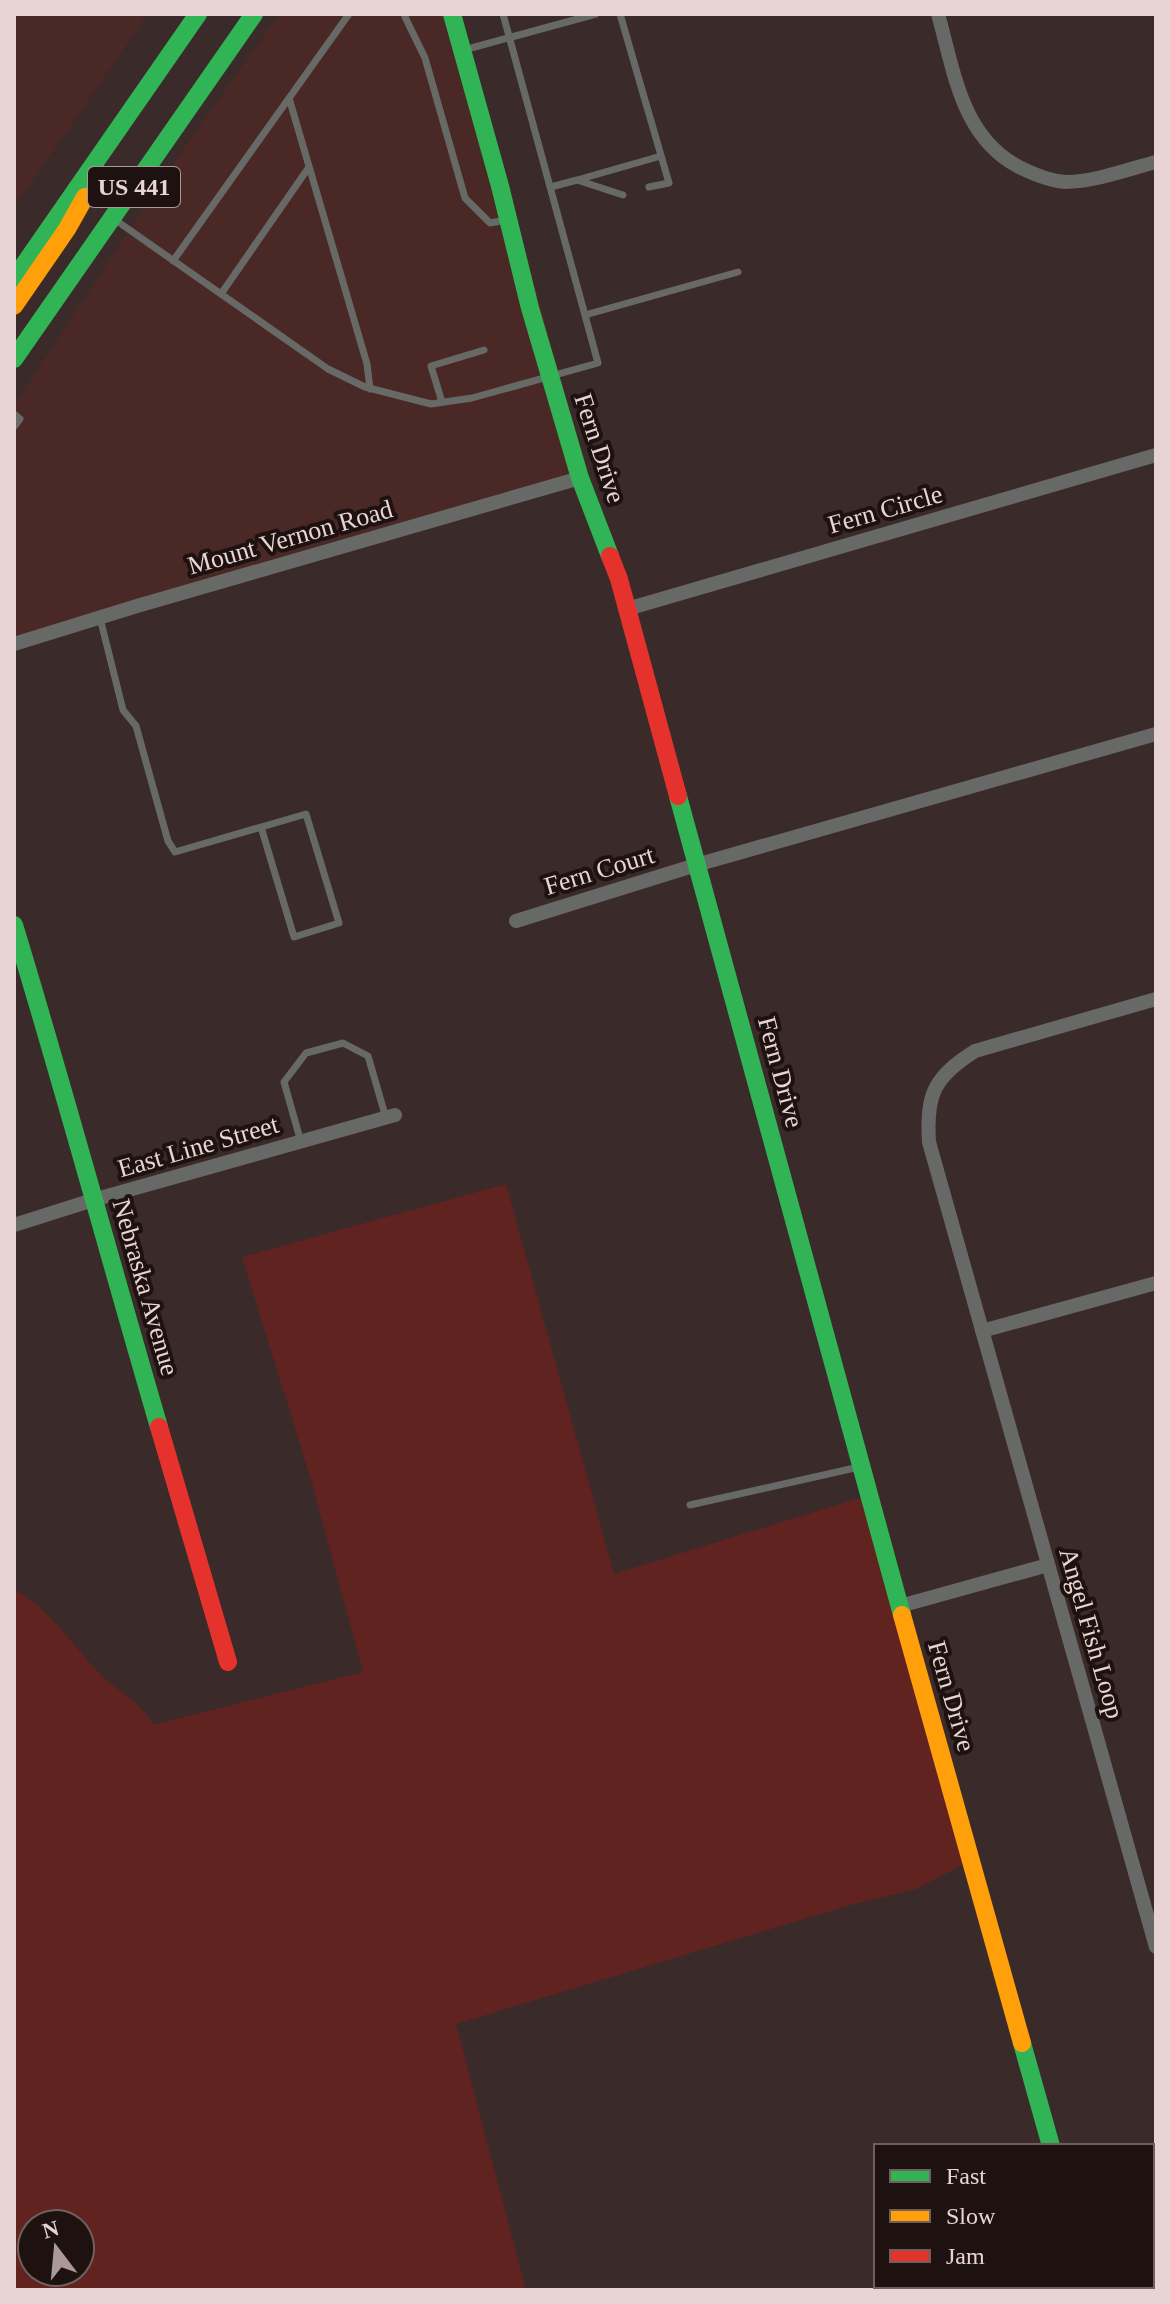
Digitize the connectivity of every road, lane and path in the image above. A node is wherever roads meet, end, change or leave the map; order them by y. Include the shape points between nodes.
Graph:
1 (198, 14) edge
2 (254, 14) edge
3 (349, 14) edge
4 (452, 14) edge
5 (503, 14) edge
6 (596, 14) edge
7 (620, 14) edge
8 (938, 14) edge
9 (403, 15) edge
10 (510, 37) junction
11 (462, 51) junction
12 (289, 98) junction
13 (661, 156) junction
14 (97, 158) junction
15 (1156, 162) edge
16 (309, 167) junction
17 (577, 180) junction
18 (551, 187) junction
19 (649, 187) dead end
20 (623, 195) dead end
21 (112, 218) junction
22 (508, 219) junction
23 (173, 261) junction
24 (738, 272) dead end
25 (14, 279) edge
26 (221, 294) junction
27 (14, 306) edge
28 (585, 315) junction
29 (484, 350) dead end
30 (14, 359) edge
31 (550, 377) junction
32 (370, 389) junction
33 (442, 402) junction
34 (14, 414) edge
35 (14, 427) edge
36 (1156, 455) edge
37 (580, 478) junction
38 (627, 609) junction
39 (100, 618) junction
40 (14, 644) edge
41 (1156, 734) edge
42 (261, 827) junction
43 (696, 865) junction
44 (516, 921) dead end
45 (14, 925) edge
46 (1156, 999) edge
47 (391, 1116) joint
48 (301, 1142) junction
49 (93, 1200) junction
50 (14, 1225) edge
51 (1156, 1283) edge
52 (982, 1331) junction
53 (861, 1466) junction
54 (690, 1505) dead end
55 (1048, 1565) junction
56 (900, 1606) junction
57 (228, 1662) dead end
58 (1156, 1947) edge
59 (1050, 2144) edge

1 - 14 street, US 441
2 - 21 street, US 441
3 - 12 lane
4 - 11 street, Fern Drive
5 - 10 lane
6 - 10 lane
7 - 13 lane
8 - 15 street via 961,99 980,134 1010,162 1069,182
9 - 22 lane via 425,58 465,198 490,223
10 - 11 lane
10 - 18 lane
11 - 22 street, Fern Drive
12 - 16 lane
12 - 23 lane
13 - 17 lane
13 - 19 lane via 669,183
14 - 25 street, US 441
14 - 27 street via 91,186 67,229
16 - 26 lane
16 - 32 lane
17 - 18 lane
17 - 20 lane
18 - 28 lane
21 - 23 lane
21 - 30 street, US 441
22 - 31 street, Fern Drive
23 - 26 lane
24 - 28 lane
26 - 32 lane via 328,369
28 - 31 lane via 598,363
29 - 33 lane via 431,366
31 - 33 lane
31 - 37 street, Fern Drive
32 - 33 lane
34 - 35 lane via 20,419
36 - 38 street, Fern Circle
37 - 38 street, Fern Drive
37 - 39 street, Mount Vernon Road
38 - 43 street, Fern Drive
39 - 40 street, Mount Vernon Road
39 - 42 lane via 123,710 136,726 175,852
41 - 43 street
42 - 42 lane via 306,814 339,923 294,937
43 - 44 street, Fern Court
43 - 53 street, Fern Drive
45 - 49 street, Nebraska Avenue
46 - 52 street, Angel Fish Loop via 975,1051 951,1066 934,1089 927,1115 929,1142
47 - 48 street, East Line Street
47 - 48 lane via 368,1056 343,1043 306,1053 284,1082
48 - 49 street, East Line Street
49 - 50 street, East Line Street
49 - 57 street, Nebraska Avenue
51 - 52 street
52 - 55 street, Angel Fish Loop
53 - 54 lane
53 - 56 street, Fern Drive
55 - 56 street
55 - 58 street, Angel Fish Loop
56 - 59 street, Fern Drive

